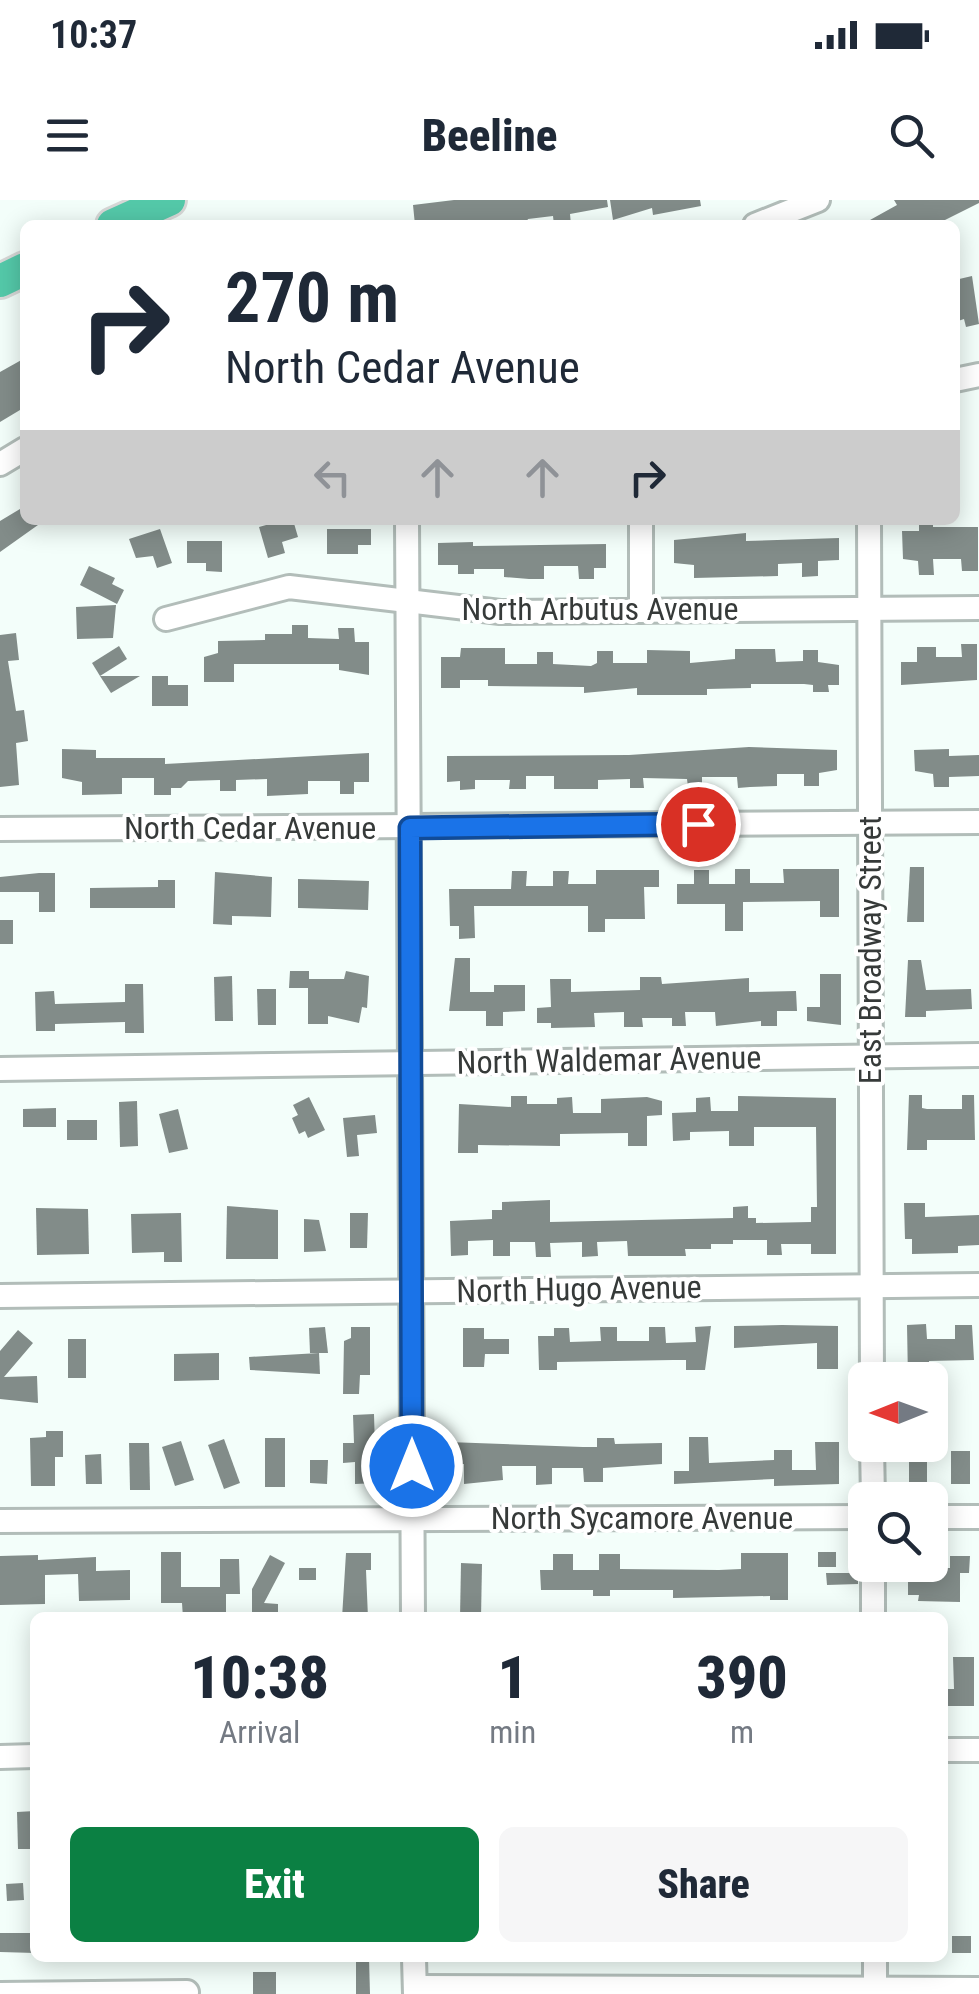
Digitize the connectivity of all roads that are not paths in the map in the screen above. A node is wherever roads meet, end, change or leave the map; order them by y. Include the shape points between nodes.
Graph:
1 (170, 200) edge
2 (814, 210) edge
3 (124, 220) edge
4 (775, 220) edge
5 (407, 525) edge
6 (641, 525) edge
7 (869, 525) edge
8 (408, 601) junction
9 (979, 608) edge
10 (869, 609) junction
11 (641, 611) junction
12 (166, 619) dead end
13 (979, 822) edge
14 (869, 823) junction
15 (410, 828) junction
16 (0, 829) edge
17 (979, 1055) edge
18 (870, 1056) junction
19 (411, 1062) junction
20 (0, 1069) edge
21 (979, 1285) edge
22 (872, 1286) junction
23 (412, 1291) junction
24 (0, 1296) edge
25 (872, 1362) edge
26 (848, 1517) edge
27 (948, 1517) edge
28 (979, 1517) edge
29 (412, 1519) junction
30 (0, 1521) edge
31 (873, 1582) edge
32 (413, 1612) edge
33 (873, 1612) edge
34 (948, 1750) edge
35 (979, 1750) edge
36 (30, 1756) edge
37 (0, 1757) edge
38 (414, 1962) edge
39 (875, 1962) edge
40 (979, 1989) edge
41 (414, 1991) edge
42 (187, 1992) edge
43 (875, 1992) edge
44 (0, 1994) edge

1 - 3 highway
2 - 4 street
5 - 8 street
6 - 11 street
7 - 10 street, East Broadway Street
8 - 11 street, North Arbutus Avenue via 500,612
8 - 12 street, North Arbutus Avenue via 289,588
8 - 15 street
9 - 10 street, North Arbutus Avenue
10 - 11 street, North Arbutus Avenue
10 - 14 street, East Broadway Street
13 - 14 street, North Cedar Avenue
14 - 15 street, North Cedar Avenue
14 - 18 street, East Broadway Street
15 - 16 street, North Cedar Avenue
15 - 19 street
17 - 18 street, North Waldemar Avenue
18 - 19 street, North Waldemar Avenue
18 - 22 street, East Broadway Street
19 - 20 street, North Waldemar Avenue
19 - 23 street
21 - 22 street, North Hugo Avenue
22 - 23 street, North Hugo Avenue
22 - 25 street, East Broadway Street
23 - 24 street, North Hugo Avenue
23 - 29 street
26 - 29 street, North Sycamore Avenue
27 - 28 street
29 - 30 street, North Sycamore Avenue
29 - 32 street
31 - 33 street
34 - 35 street
36 - 37 street
38 - 41 street
39 - 43 street
40 - 43 street
41 - 43 street
42 - 44 street

